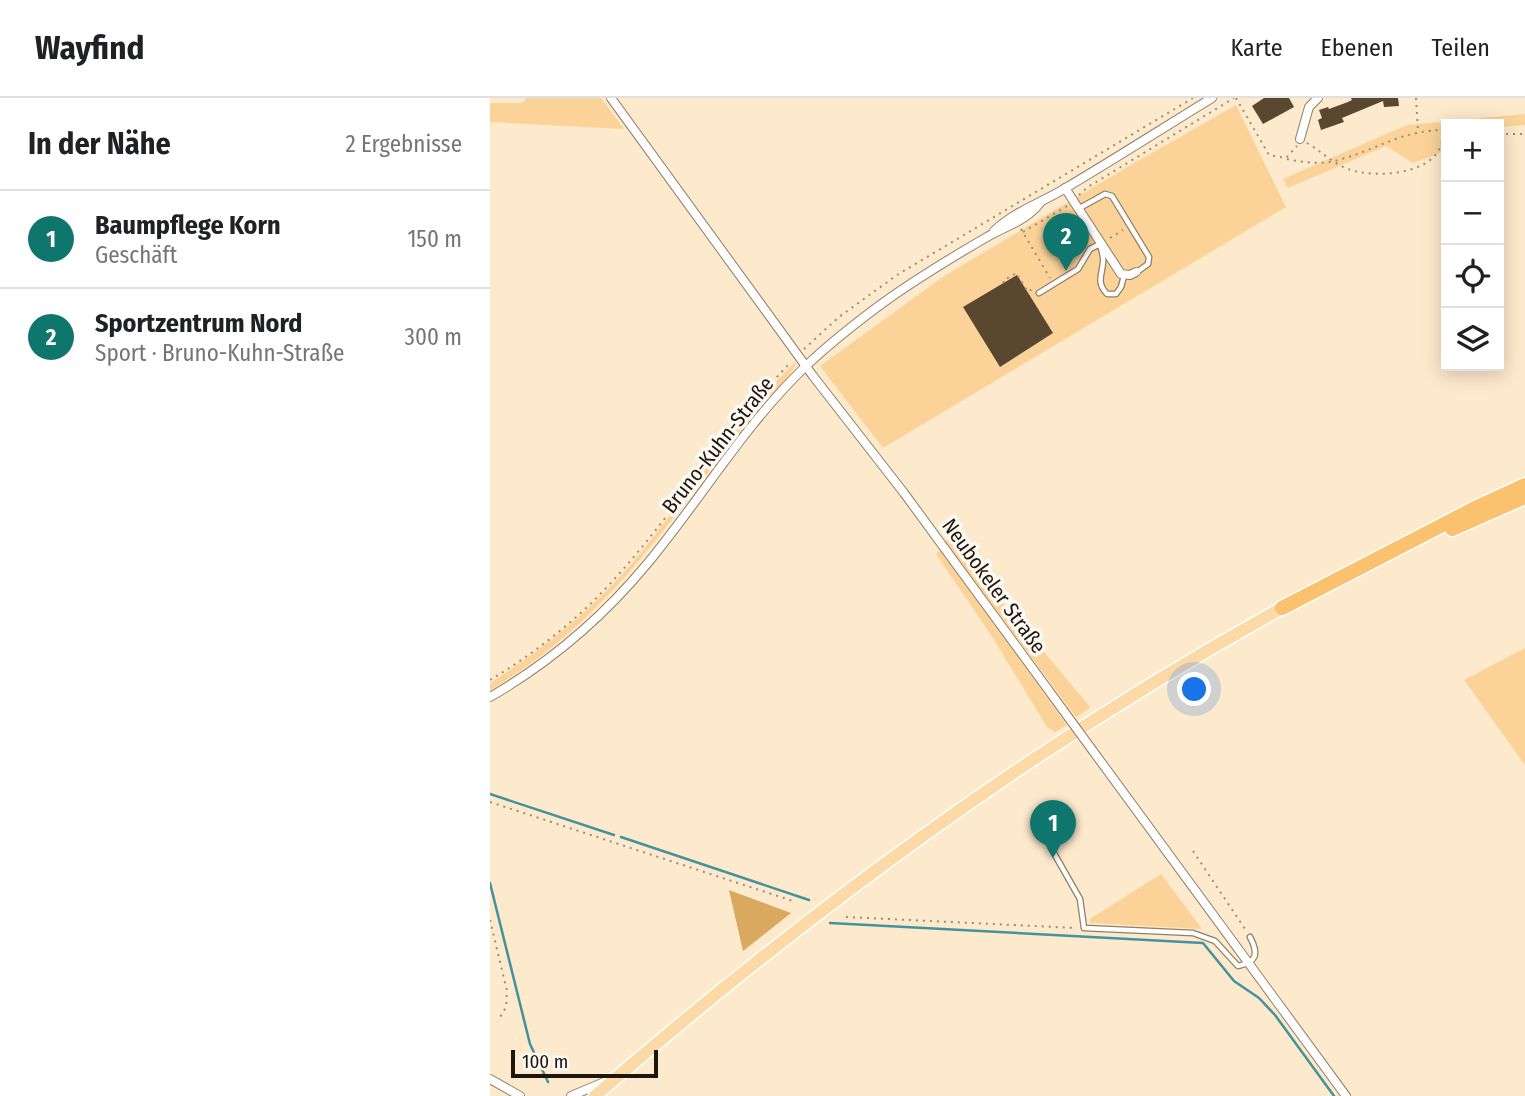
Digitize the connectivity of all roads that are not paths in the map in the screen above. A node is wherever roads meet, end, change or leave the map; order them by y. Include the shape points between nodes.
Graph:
1 (611, 98) edge
2 (1212, 98) edge
3 (1318, 98) edge
4 (1300, 139) road end
5 (1065, 188) junction
6 (1079, 209) junction
7 (1100, 244) junction
8 (1136, 272) joint
9 (1124, 276) junction
10 (1037, 293) road end
11 (806, 366) junction
12 (1525, 485) edge
13 (1525, 497) edge
14 (1282, 608) junction
15 (490, 697) edge
16 (1041, 808) dead end
17 (1250, 937) road end
18 (1249, 964) junction
19 (621, 1074) junction
20 (490, 1079) edge
21 (520, 1096) edge
22 (571, 1096) edge
23 (596, 1096) edge
24 (1346, 1096) edge

1 - 11 street, Neubokeler Straße
2 - 5 street, Bruno-Kuhn-Straße
3 - 4 street via 1309,107
5 - 6 street
5 - 11 street, Bruno-Kuhn-Straße via 1012,215 991,234 911,283
6 - 7 street
6 - 8 lane via 1105,194 1112,196 1149,257 1148,264
7 - 9 street
7 - 9 lane via 1104,260 1101,288 1107,294 1116,293
7 - 10 lane via 1090,249 1078,269
8 - 9 street
11 - 15 street, Bruno-Kuhn-Straße via 608,607 556,653
11 - 18 street, Neubokeler Straße, bridge
12 - 14 highway
13 - 14 highway
14 - 19 main road via 1154,680 934,827 767,954
16 - 18 lane via 1051,848 1080,899 1084,928 1193,933 1215,941 1238,967
17 - 18 lane via 1255,957
18 - 24 street, Neubokeler Straße
19 - 22 street
19 - 23 main road
20 - 21 street

